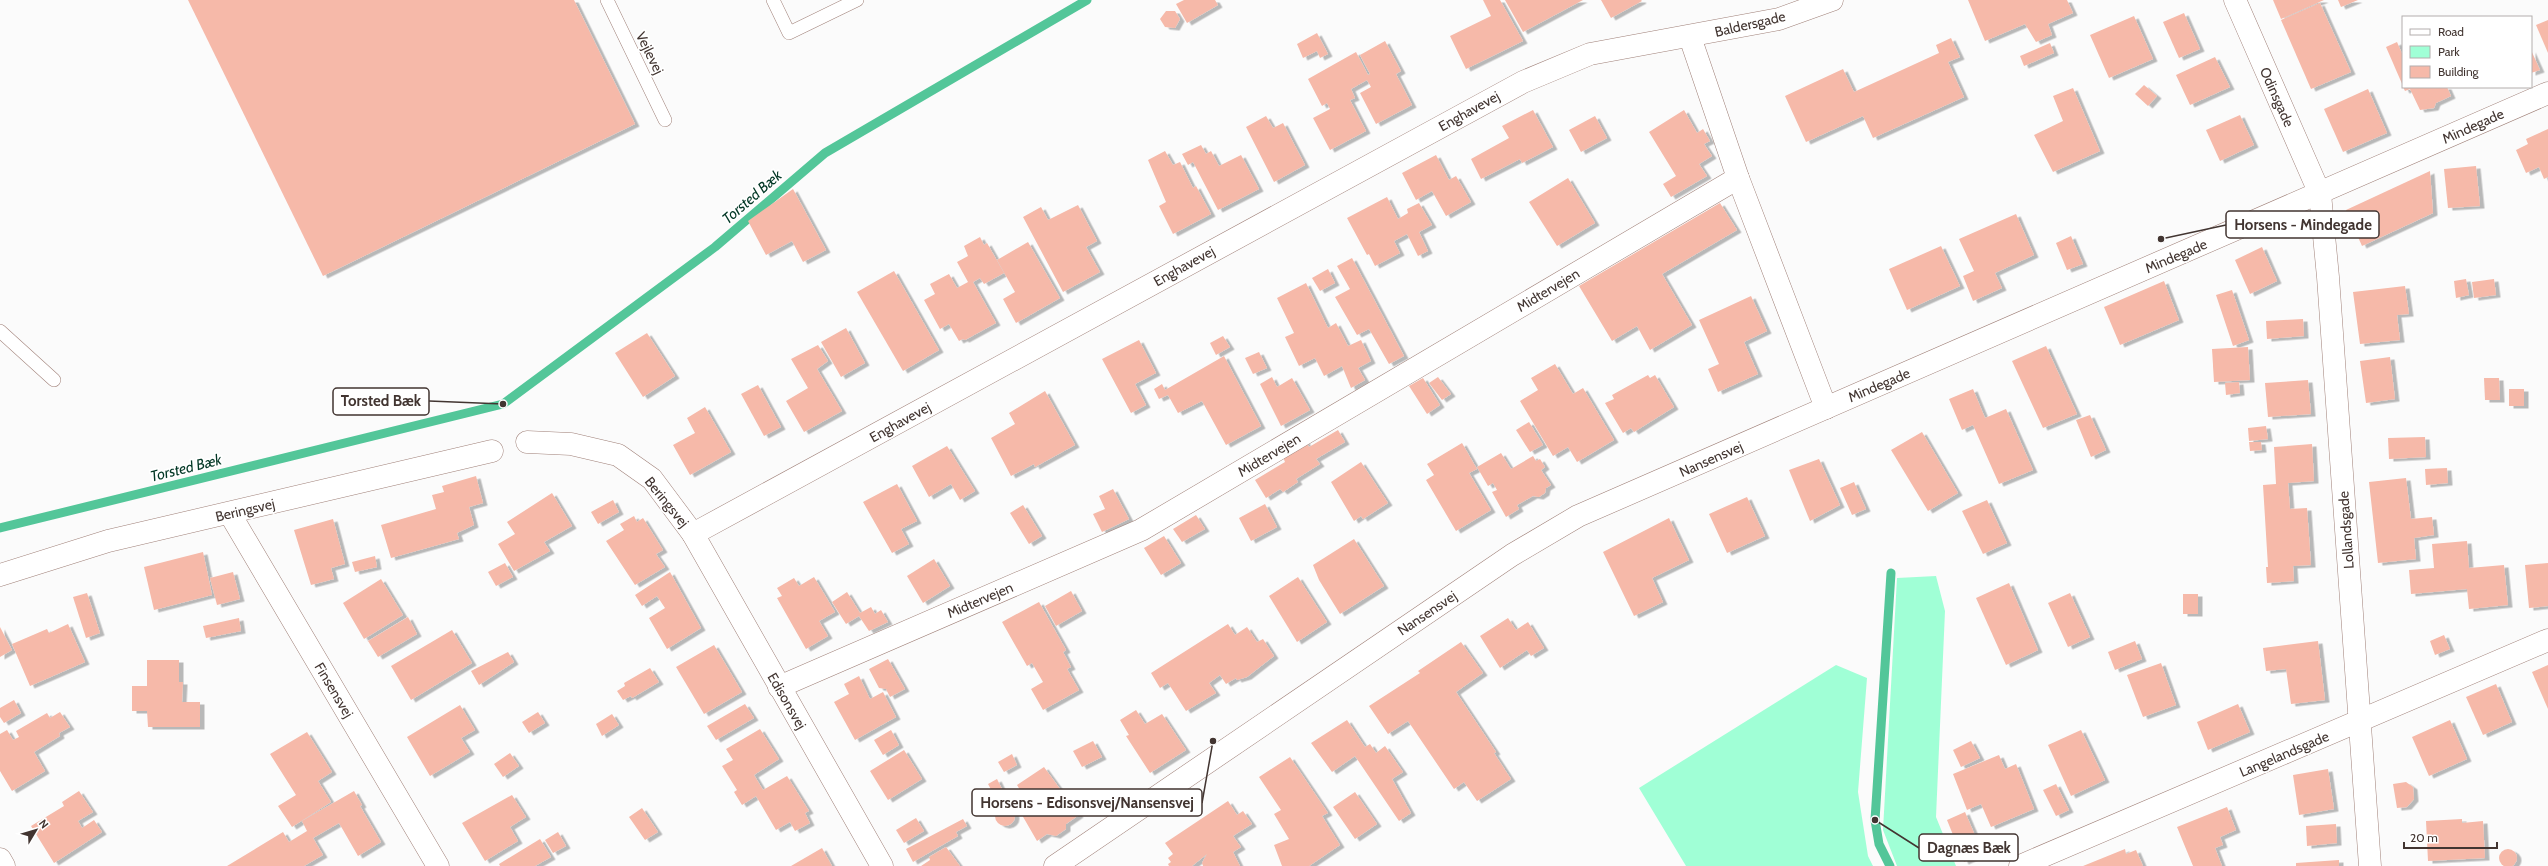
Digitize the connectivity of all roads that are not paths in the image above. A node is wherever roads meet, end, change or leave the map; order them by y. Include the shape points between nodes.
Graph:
1 (607, 0) edge
2 (773, 0) edge
3 (857, 0) edge
4 (2235, 0) edge
5 (1827, 1) edge
6 (1690, 37) junction
7 (2548, 93) edge
8 (665, 120) dead end
9 (1738, 178) junction
10 (2320, 194) junction
11 (0, 331) edge
12 (54, 380) dead end
13 (1826, 408) junction
14 (526, 442) dead end
15 (492, 451) dead end
16 (230, 514) junction
17 (693, 534) junction
18 (0, 575) edge
19 (2548, 640) edge
20 (779, 688) junction
21 (2360, 722) junction
22 (0, 858) edge
23 (4, 866) edge
24 (438, 866) edge
25 (882, 866) edge
26 (1056, 866) edge
27 (2020, 866) edge
28 (2370, 866) edge

1 - 8 lane, Vejlevej
2 - 3 lane via 789,33
4 - 10 street, Odinsgade
5 - 6 street, Baldersgade via 1779,19
6 - 9 street
6 - 17 street, Enghavevej via 1590,54 1523,82
7 - 10 street, Mindegade
9 - 13 street
9 - 20 street, Midtervejen via 1142,530
10 - 13 street, Mindegade
10 - 21 street, Lollandsgade via 2329,284
11 - 12 lane
13 - 26 street, Nansensvej via 1578,516 1512,555
14 - 17 street, Beringsvej via 571,444 618,455 652,479
15 - 16 street, Beringsvej
16 - 18 street, Beringsvej via 108,541
16 - 24 street, Finsensvej
17 - 20 street, Edisonsvej
19 - 21 street, Langelandsgade
20 - 25 street, Edisonsvej
21 - 27 street, Langelandsgade
21 - 28 street, Lollandsgade
22 - 23 street

